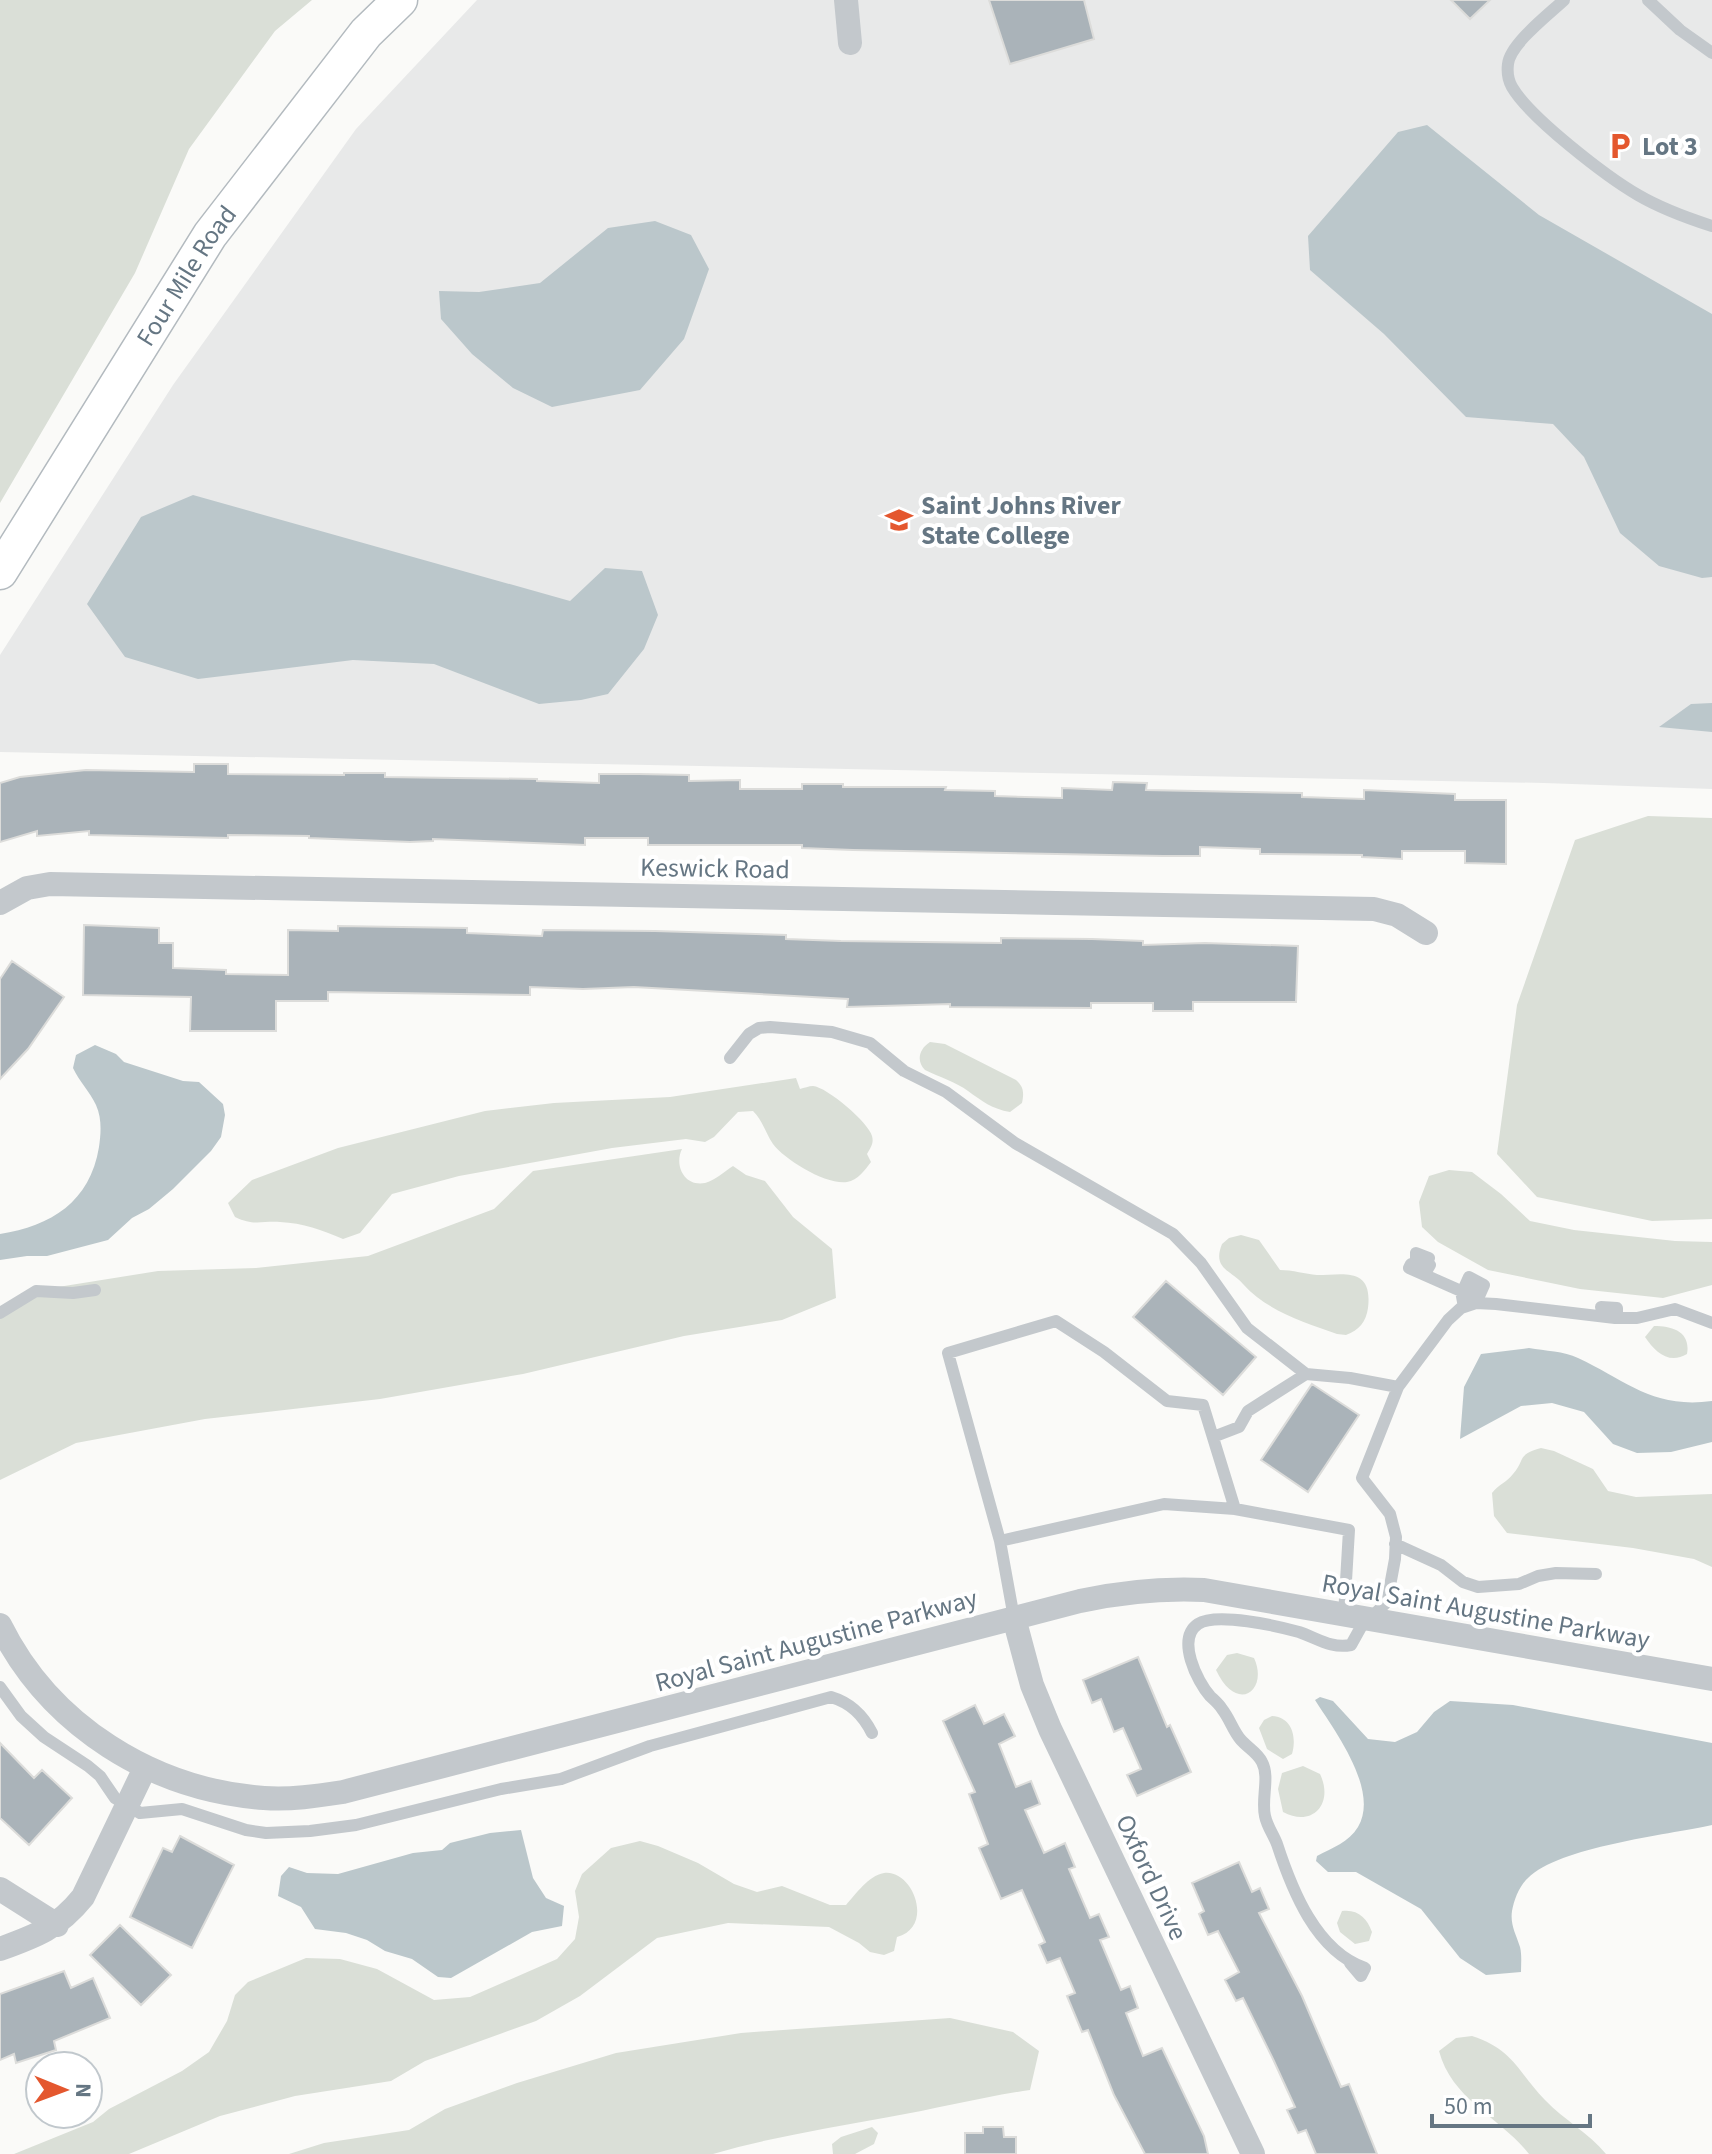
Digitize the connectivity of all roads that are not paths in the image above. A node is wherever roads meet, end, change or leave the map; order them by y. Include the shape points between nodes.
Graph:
1 (400, 0) edge
2 (846, 0) edge
3 (1564, 0) edge
4 (1648, 0) edge
5 (850, 43) dead end
6 (1712, 53) edge
7 (1712, 226) edge
8 (0, 572) edge
9 (0, 903) edge
10 (1426, 933) dead end
11 (730, 1058) dead end
12 (1429, 1258) dead end
13 (1470, 1285) dead end
14 (95, 1290) dead end
15 (1476, 1303) junction
16 (0, 1313) edge
17 (1712, 1323) edge
18 (1306, 1374) junction
19 (1398, 1387) junction
20 (1213, 1437) junction
21 (1235, 1509) junction
22 (1000, 1541) junction
23 (1395, 1544) junction
24 (1596, 1574) dead end
25 (1344, 1615) junction
26 (1014, 1618) junction
27 (1369, 1619) junction
28 (0, 1625) edge
29 (1712, 1679) edge
30 (0, 1687) edge
31 (872, 1733) dead end
32 (145, 1768) junction
33 (127, 1806) junction
34 (0, 1889) edge
35 (57, 1925) junction
36 (0, 1949) edge
37 (1350, 1963) dead end
38 (1253, 2154) edge

1 - 8 main road, Four Mile Road via 366,33 210,235
2 - 5 street
3 - 7 lane via 1513,49 1508,60 1512,87 1609,177 1678,215
4 - 6 lane
9 - 10 street, Keswick Road via 27,888 50,884 1358,908 1397,915
11 - 18 lane via 759,1028 832,1032 870,1043 1015,1143 1173,1234 1201,1263 1247,1328
12 - 15 lane via 1416,1253 1416,1259 1430,1265 1427,1270 1411,1264 1409,1268 1461,1291 1463,1302
13 - 15 lane via 1480,1287 1477,1295 1466,1297 1469,1277 1484,1285
14 - 16 lane via 36,1291
15 - 17 lane via 1637,1318 1675,1309
15 - 19 lane via 1448,1320
18 - 19 lane
18 - 20 lane via 1248,1411 1239,1427
19 - 23 lane via 1362,1478 1390,1514
20 - 21 lane
20 - 22 lane via 1203,1405 1167,1401 1056,1321 948,1353
21 - 22 lane via 1164,1504
21 - 25 lane via 1349,1530
22 - 26 lane
23 - 24 lane via 1478,1587 1519,1584 1556,1573
23 - 27 lane via 1387,1602
25 - 26 street, Royal Saint Augustine Parkway via 1165,1588 1127,1591
25 - 27 street, Royal Saint Augustine Parkway
26 - 32 street, Royal Saint Augustine Parkway via 343,1792 305,1798 228,1794
26 - 38 street, Oxford Drive via 1050,1729
27 - 29 street, Royal Saint Augustine Parkway
27 - 37 lane via 1351,1645 1343,1647 1299,1632 1228,1620 1195,1625 1189,1638 1197,1675 1239,1738 1262,1761 1266,1820 1286,1871 1327,1943
28 - 32 street, Royal Saint Augustine Parkway via 27,1671 52,1700 80,1727
30 - 33 lane via 21,1716 100,1776
31 - 33 lane via 853,1707 831,1697 650,1746 561,1779 310,1831 266,1833 182,1809 140,1813
32 - 33 street
33 - 35 street via 83,1897
34 - 35 street
35 - 36 street

